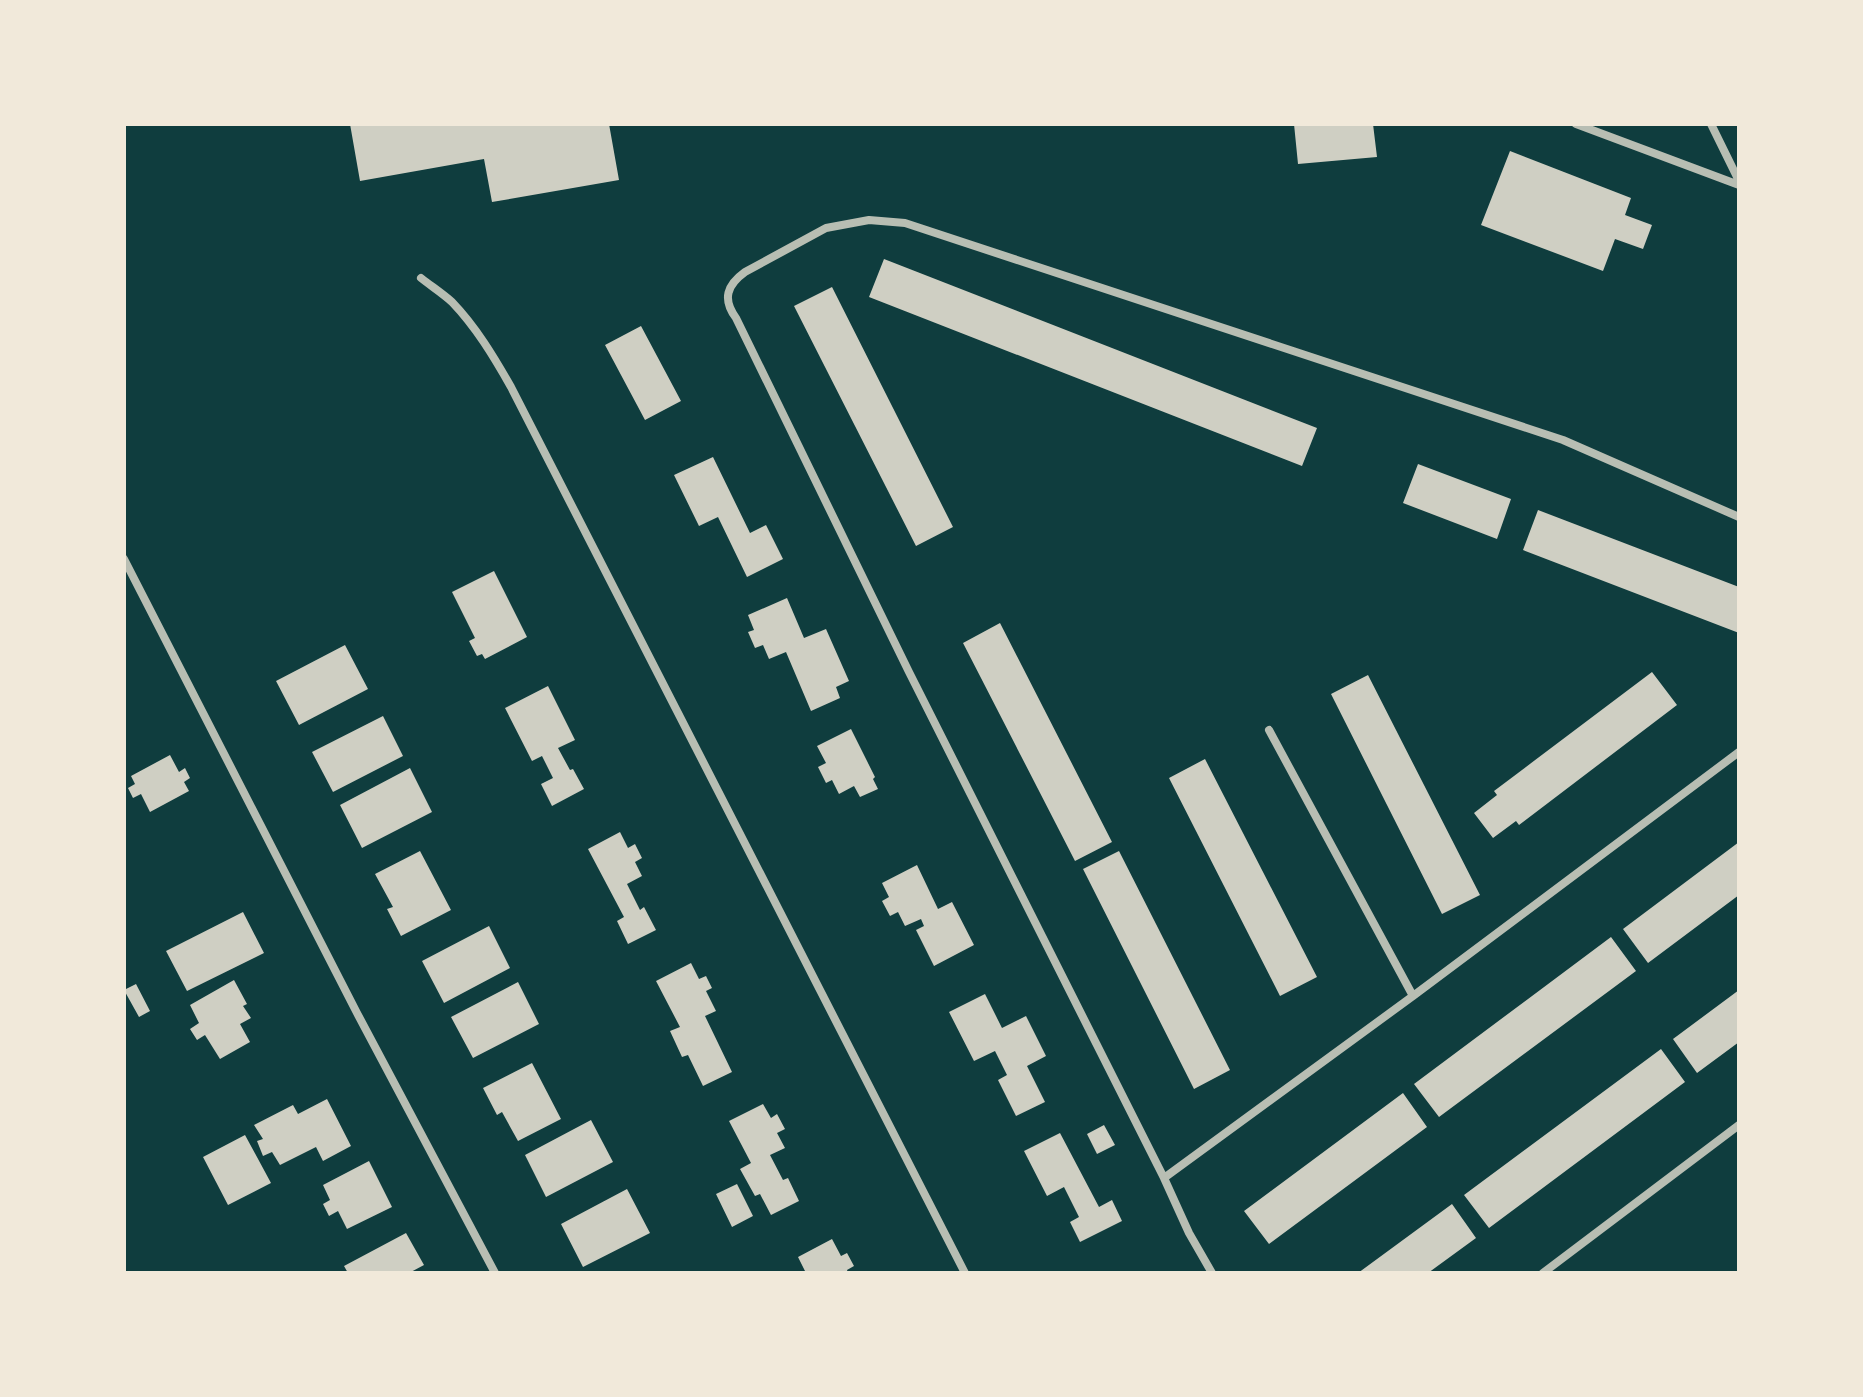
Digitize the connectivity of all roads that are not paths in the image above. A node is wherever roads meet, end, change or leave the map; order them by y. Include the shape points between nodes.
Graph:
1 (1576, 124) edge
2 (1711, 124) edge
3 (1739, 183) edge
4 (421, 278) dead end
5 (1739, 517) edge
6 (124, 559) edge
7 (1269, 730) dead end
8 (1739, 752) edge
9 (1413, 996) junction
10 (1739, 1125) edge
11 (1164, 1178) junction
12 (495, 1273) edge
13 (965, 1273) edge
14 (1212, 1273) edge
15 (1543, 1273) edge

1 - 3 street
2 - 3 street
4 - 13 street via 472,326 511,387
5 - 11 street via 1563,440 905,223 869,220 826,228 733,281 727,295 730,310
6 - 12 street
7 - 9 street
8 - 9 street
9 - 11 street
10 - 15 street
11 - 14 street

